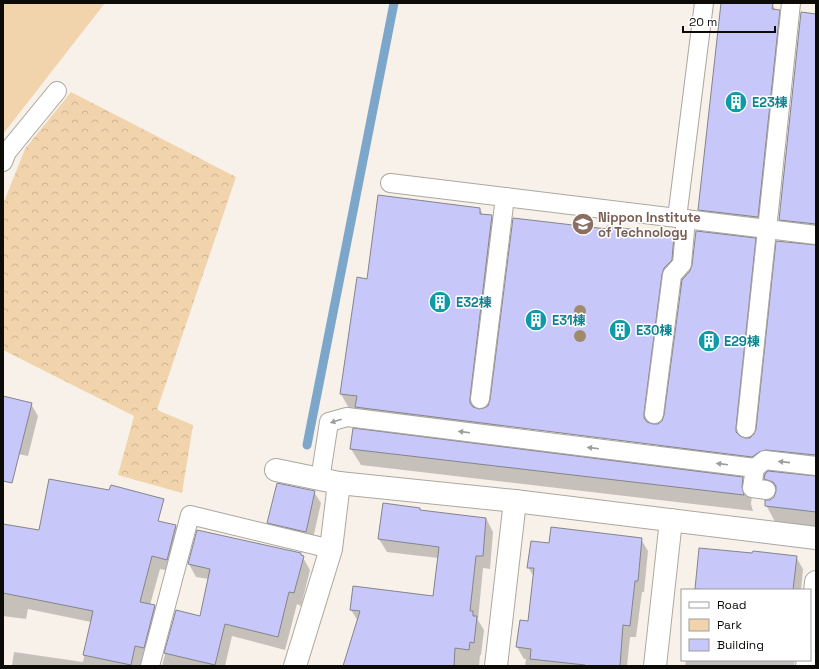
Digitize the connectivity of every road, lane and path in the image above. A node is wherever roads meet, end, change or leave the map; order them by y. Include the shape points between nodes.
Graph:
1 (704, 3) edge
2 (791, 3) edge
3 (57, 91) dead end
4 (3, 162) edge
5 (390, 183) dead end
6 (505, 198) junction
7 (681, 219) junction
8 (767, 229) junction
9 (816, 235) edge
10 (480, 399) dead end
11 (654, 414) dead end
12 (746, 428) dead end
13 (816, 466) edge
14 (755, 468) junction
15 (276, 470) dead end
16 (330, 481) junction
17 (766, 490) dead end
18 (515, 501) junction
19 (671, 520) junction
20 (816, 538) edge
21 (331, 549) junction
22 (816, 582) edge
23 (811, 631) edge
24 (150, 666) edge
25 (295, 666) edge
26 (496, 666) edge
27 (655, 666) edge

1 - 7 lane
2 - 8 lane
3 - 4 lane via 7,152
5 - 6 lane
6 - 7 lane
6 - 10 lane
7 - 8 lane
7 - 11 lane via 682,264 672,275
8 - 9 lane
8 - 12 lane
13 -> 14 lane via 765,460
14 -> 16 lane via 347,417 329,422
14 - 17 lane via 752,488
15 - 16 street
16 - 18 street
16 - 21 street
18 - 19 street
18 - 26 street
19 - 20 street
19 - 27 street
21 - 24 lane via 190,515
21 - 25 street
22 - 23 street

